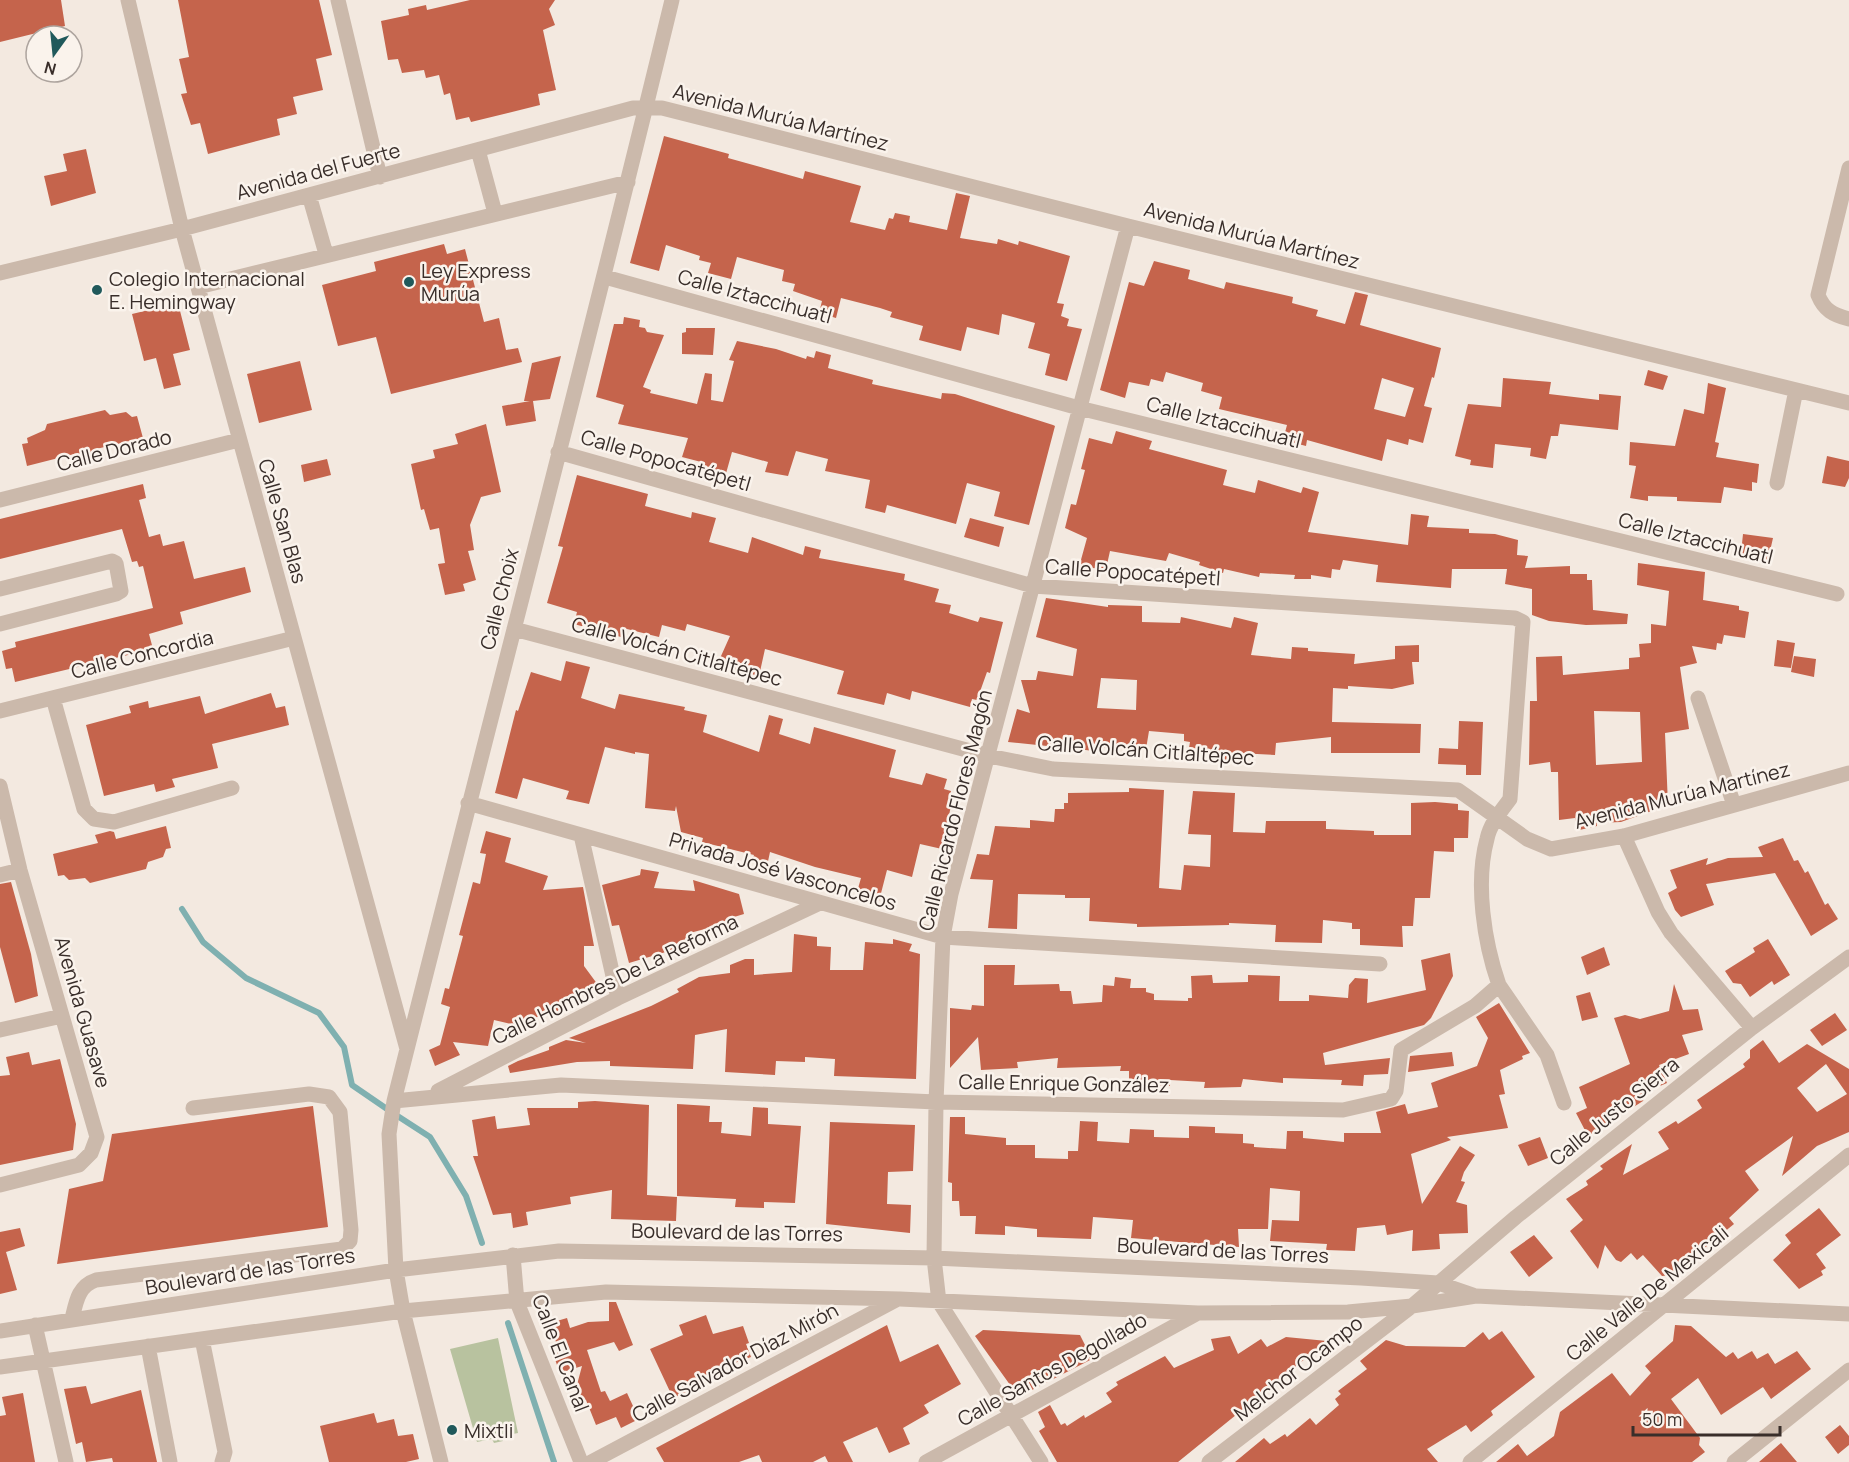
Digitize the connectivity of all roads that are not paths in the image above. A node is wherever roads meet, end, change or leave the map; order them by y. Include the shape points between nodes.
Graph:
1 (128, 0) edge
2 (338, 0) edge
3 (672, 0) edge
4 (646, 107) junction
5 (478, 150) junction
6 (1849, 168) edge
7 (380, 177) junction
8 (628, 182) junction
9 (309, 195) junction
10 (495, 213) junction
11 (1128, 226) junction
12 (182, 229) junction
13 (326, 254) junction
14 (0, 273) edge
15 (604, 277) junction
16 (198, 287) junction
17 (1849, 319) edge
18 (1796, 390) junction
19 (1849, 403) edge
20 (1079, 408) junction
21 (239, 440) junction
22 (558, 452) junction
23 (1777, 483) dead end
24 (0, 500) edge
25 (1033, 586) junction
26 (0, 589) edge
27 (1837, 594) dead end
28 (0, 624) edge
29 (514, 629) junction
30 (294, 638) junction
31 (53, 698) junction
32 (1698, 698) dead end
33 (0, 711) edge
34 (989, 756) junction
35 (1849, 773) edge
36 (0, 786) edge
37 (232, 788) dead end
38 (468, 803) junction
39 (1734, 805) junction
40 (1497, 816) junction
41 (580, 835) junction
42 (1624, 836) junction
43 (20, 870) junction
44 (0, 875) edge
45 (820, 903) junction
46 (943, 937) junction
47 (1849, 957) edge
48 (1380, 964) dead end
49 (1499, 985) junction
50 (618, 998) junction
51 (62, 1016) junction
52 (1752, 1028) junction
53 (0, 1030) edge
54 (407, 1050) junction
55 (430, 1095) junction
56 (394, 1101) junction
57 (936, 1102) junction
58 (1564, 1103) dead end
59 (193, 1108) dead end
60 (1849, 1155) edge
61 (0, 1185) edge
62 (513, 1256) junction
63 (934, 1258) junction
64 (396, 1270) junction
65 (1438, 1282) junction
66 (1476, 1296) junction
67 (900, 1299) junction
68 (517, 1302) junction
69 (939, 1302) junction
70 (1666, 1305) junction
71 (1412, 1306) junction
72 (404, 1311) junction
73 (1198, 1313) junction
74 (1849, 1314) edge
75 (72, 1319) junction
76 (35, 1325) junction
77 (0, 1331) edge
78 (202, 1339) junction
79 (148, 1346) junction
80 (42, 1361) junction
81 (0, 1367) edge
82 (1849, 1370) edge
83 (1012, 1416) junction
84 (66, 1462) edge
85 (170, 1462) edge
86 (222, 1462) edge
87 (441, 1462) edge
88 (581, 1462) edge
89 (591, 1462) edge
90 (926, 1462) edge
91 (1041, 1462) edge
92 (1209, 1462) edge
93 (1470, 1462) edge
94 (1734, 1462) edge

1 - 12 street, Calle San Blas
2 - 7 street
3 - 4 street, Calle Choix
4 - 5 street, Avenida del Fuerte
4 - 8 street, Calle Choix
4 - 11 street, Avenida Murúa Martínez
5 - 7 street, Avenida del Fuerte
5 - 10 street
6 - 17 street via 1818,295 1823,306 1836,316
7 - 9 street, Avenida del Fuerte
8 - 10 street
8 - 15 street, Calle Choix
9 - 12 street, Avenida del Fuerte
9 - 13 street
10 - 13 street
11 - 18 street, Avenida Murúa Martínez
11 - 20 street, Calle Ricardo Flores Magón
12 - 14 street, Avenida del Fuerte
12 - 16 street, Calle San Blas
13 - 16 street
15 - 20 street, Calle Iztaccihuatl
15 - 22 street, Calle Choix
16 - 21 street, Calle San Blas
18 - 19 street, Avenida Murúa Martínez
18 - 23 street
20 - 25 street, Calle Ricardo Flores Magón
20 - 27 street, Calle Iztaccihuatl
21 - 24 street, Calle Dorado
21 - 30 street, Calle San Blas
22 - 25 street, Calle Popocatépetl
22 - 29 street, Calle Choix
25 - 34 street, Calle Ricardo Flores Magón
25 - 40 street, Calle Popocatépetl via 1523,622 1510,799
26 - 28 street via 112,561 122,586 116,594
29 - 34 street, Calle Volcán Citlaltépec
29 - 38 street, Calle Choix
30 - 31 street, Calle Concordia
30 - 54 street, Calle San Blas
31 - 33 street, Calle Concordia
31 - 37 street via 84,809 94,819 114,822
32 - 39 street
34 - 40 street, Calle Volcán Citlaltépec via 1053,769 1458,790
34 - 46 street, Calle Ricardo Flores Magón
35 - 39 street, Avenida Murúa Martínez
36 - 43 street, Avenida Guasave
38 - 41 street, Privada José Vasconcelos
38 - 54 street, Calle Choix
39 - 42 street, Avenida Murúa Martínez
40 - 42 street, Avenida Murúa Martínez via 1527,839 1551,849
40 - 49 street via 1487,838 1482,896 1490,957
41 - 45 street, Privada José Vasconcelos
41 - 50 street
42 - 52 street via 1671,933
43 - 44 street
43 - 51 street, Avenida Guasave
45 - 46 street, Privada José Vasconcelos
45 - 50 street, Calle Hombres De La Reforma
46 - 48 street, Privada José Vasconcelos
46 - 57 street, Calle Ricardo Flores Magón
47 - 52 street, Calle Justo Sierra
49 - 57 street, Calle Enrique González via 1475,1006 1401,1050 1396,1091 1383,1102 1343,1110
49 - 58 street via 1547,1055
50 - 55 street, Calle Hombres De La Reforma
51 - 53 street
51 - 61 street, Avenida Guasave via 94,1125 96,1146 79,1165
52 - 65 street, Calle Justo Sierra
54 - 56 street, Calle Choix
55 - 56 street, Calle Enrique González
55 - 57 street, Calle Enrique González via 561,1085
56 - 64 street via 389,1134
57 - 63 street, Calle Ricardo Flores Magón
59 - 75 street via 309,1094 329,1098 340,1112 350,1241 342,1249 96,1280 86,1284 78,1295
60 - 70 street, Calle Valle De Mexicali
62 - 63 street, Boulevard de las Torres via 613,1250
62 - 64 street, Boulevard de las Torres
62 - 68 street, Calle El Canal
63 - 65 street, Boulevard de las Torres
63 - 69 street, Calle Ricardo Flores Magón
64 - 72 street
64 - 75 street, Boulevard de las Torres
65 - 66 street, Boulevard de las Torres
65 - 71 street, Calle Justo Sierra
66 - 70 street, Boulevard de las Torres
66 - 71 street, Boulevard de las Torres
67 - 68 street, Boulevard de las Torres via 606,1292
67 - 69 street, Boulevard de las Torres
67 - 89 street, Calle Salvador Díaz Mirón
68 - 72 street, Boulevard de las Torres
68 - 88 street, Calle El Canal
69 - 73 street, Boulevard de las Torres
69 - 83 street, Calle Ricardo Flores Magón
70 - 74 street, Boulevard de las Torres
70 - 93 street, Calle Valle De Mexicali
71 - 73 street, Boulevard de las Torres via 1348,1312
71 - 92 street, Melchor Ocampo
72 - 78 street, Boulevard de las Torres
72 - 87 street
73 - 83 street, Calle Santos Degollado
75 - 76 street, Boulevard de las Torres
76 - 77 street, Boulevard de las Torres
76 - 80 street
78 - 79 street, Boulevard de las Torres
78 - 86 street via 225,1452
79 - 80 street, Boulevard de las Torres
79 - 85 street
80 - 81 street, Boulevard de las Torres
80 - 84 street
82 - 94 street
83 - 90 street, Calle Santos Degollado
83 - 91 street, Calle Ricardo Flores Magón

